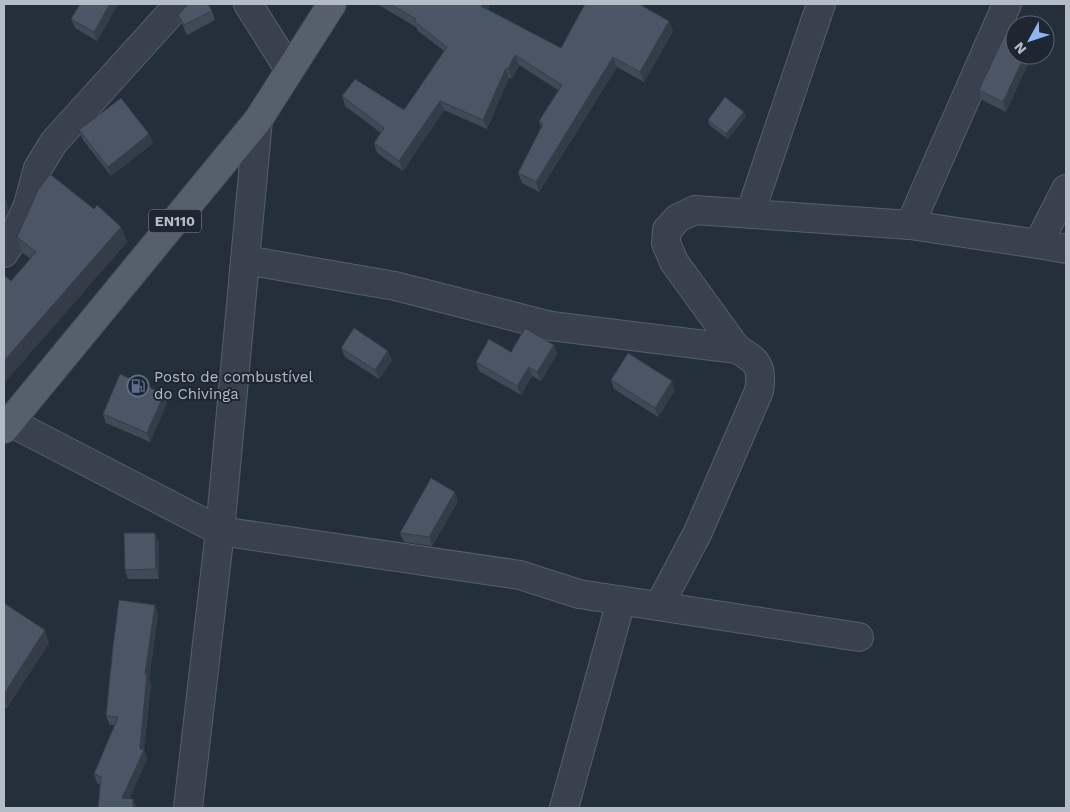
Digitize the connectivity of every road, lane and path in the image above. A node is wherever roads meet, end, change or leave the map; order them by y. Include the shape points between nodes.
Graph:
1 (179, 4) edge
2 (248, 4) edge
3 (332, 4) edge
4 (821, 4) edge
5 (1007, 4) edge
6 (289, 69) junction
7 (258, 120) junction
8 (1066, 188) edge
9 (750, 214) junction
10 (910, 225) junction
11 (1038, 244) junction
12 (1066, 249) edge
13 (4, 253) edge
14 (245, 260) junction
15 (737, 349) junction
16 (7, 426) edge
17 (220, 530) junction
18 (621, 601) junction
19 (659, 606) junction
20 (859, 637) dead end
21 (188, 808) edge
22 (564, 808) edge

1 - 13 street via 54,142 38,168 28,205
2 - 6 street
3 - 6 main road, EN110
4 - 9 street
5 - 10 street
6 - 7 main road, EN110
7 - 14 street
7 - 16 main road, EN110
8 - 11 street
9 - 10 street
9 - 15 street via 695,210 678,218 667,230 666,244 674,262
10 - 11 street
11 - 12 street
14 - 15 street via 395,286 551,326
14 - 17 street
15 - 19 street via 759,366 759,391 698,532
16 - 17 street
17 - 18 street via 520,575 579,594
17 - 21 street
18 - 19 street
18 - 22 street
19 - 20 street

